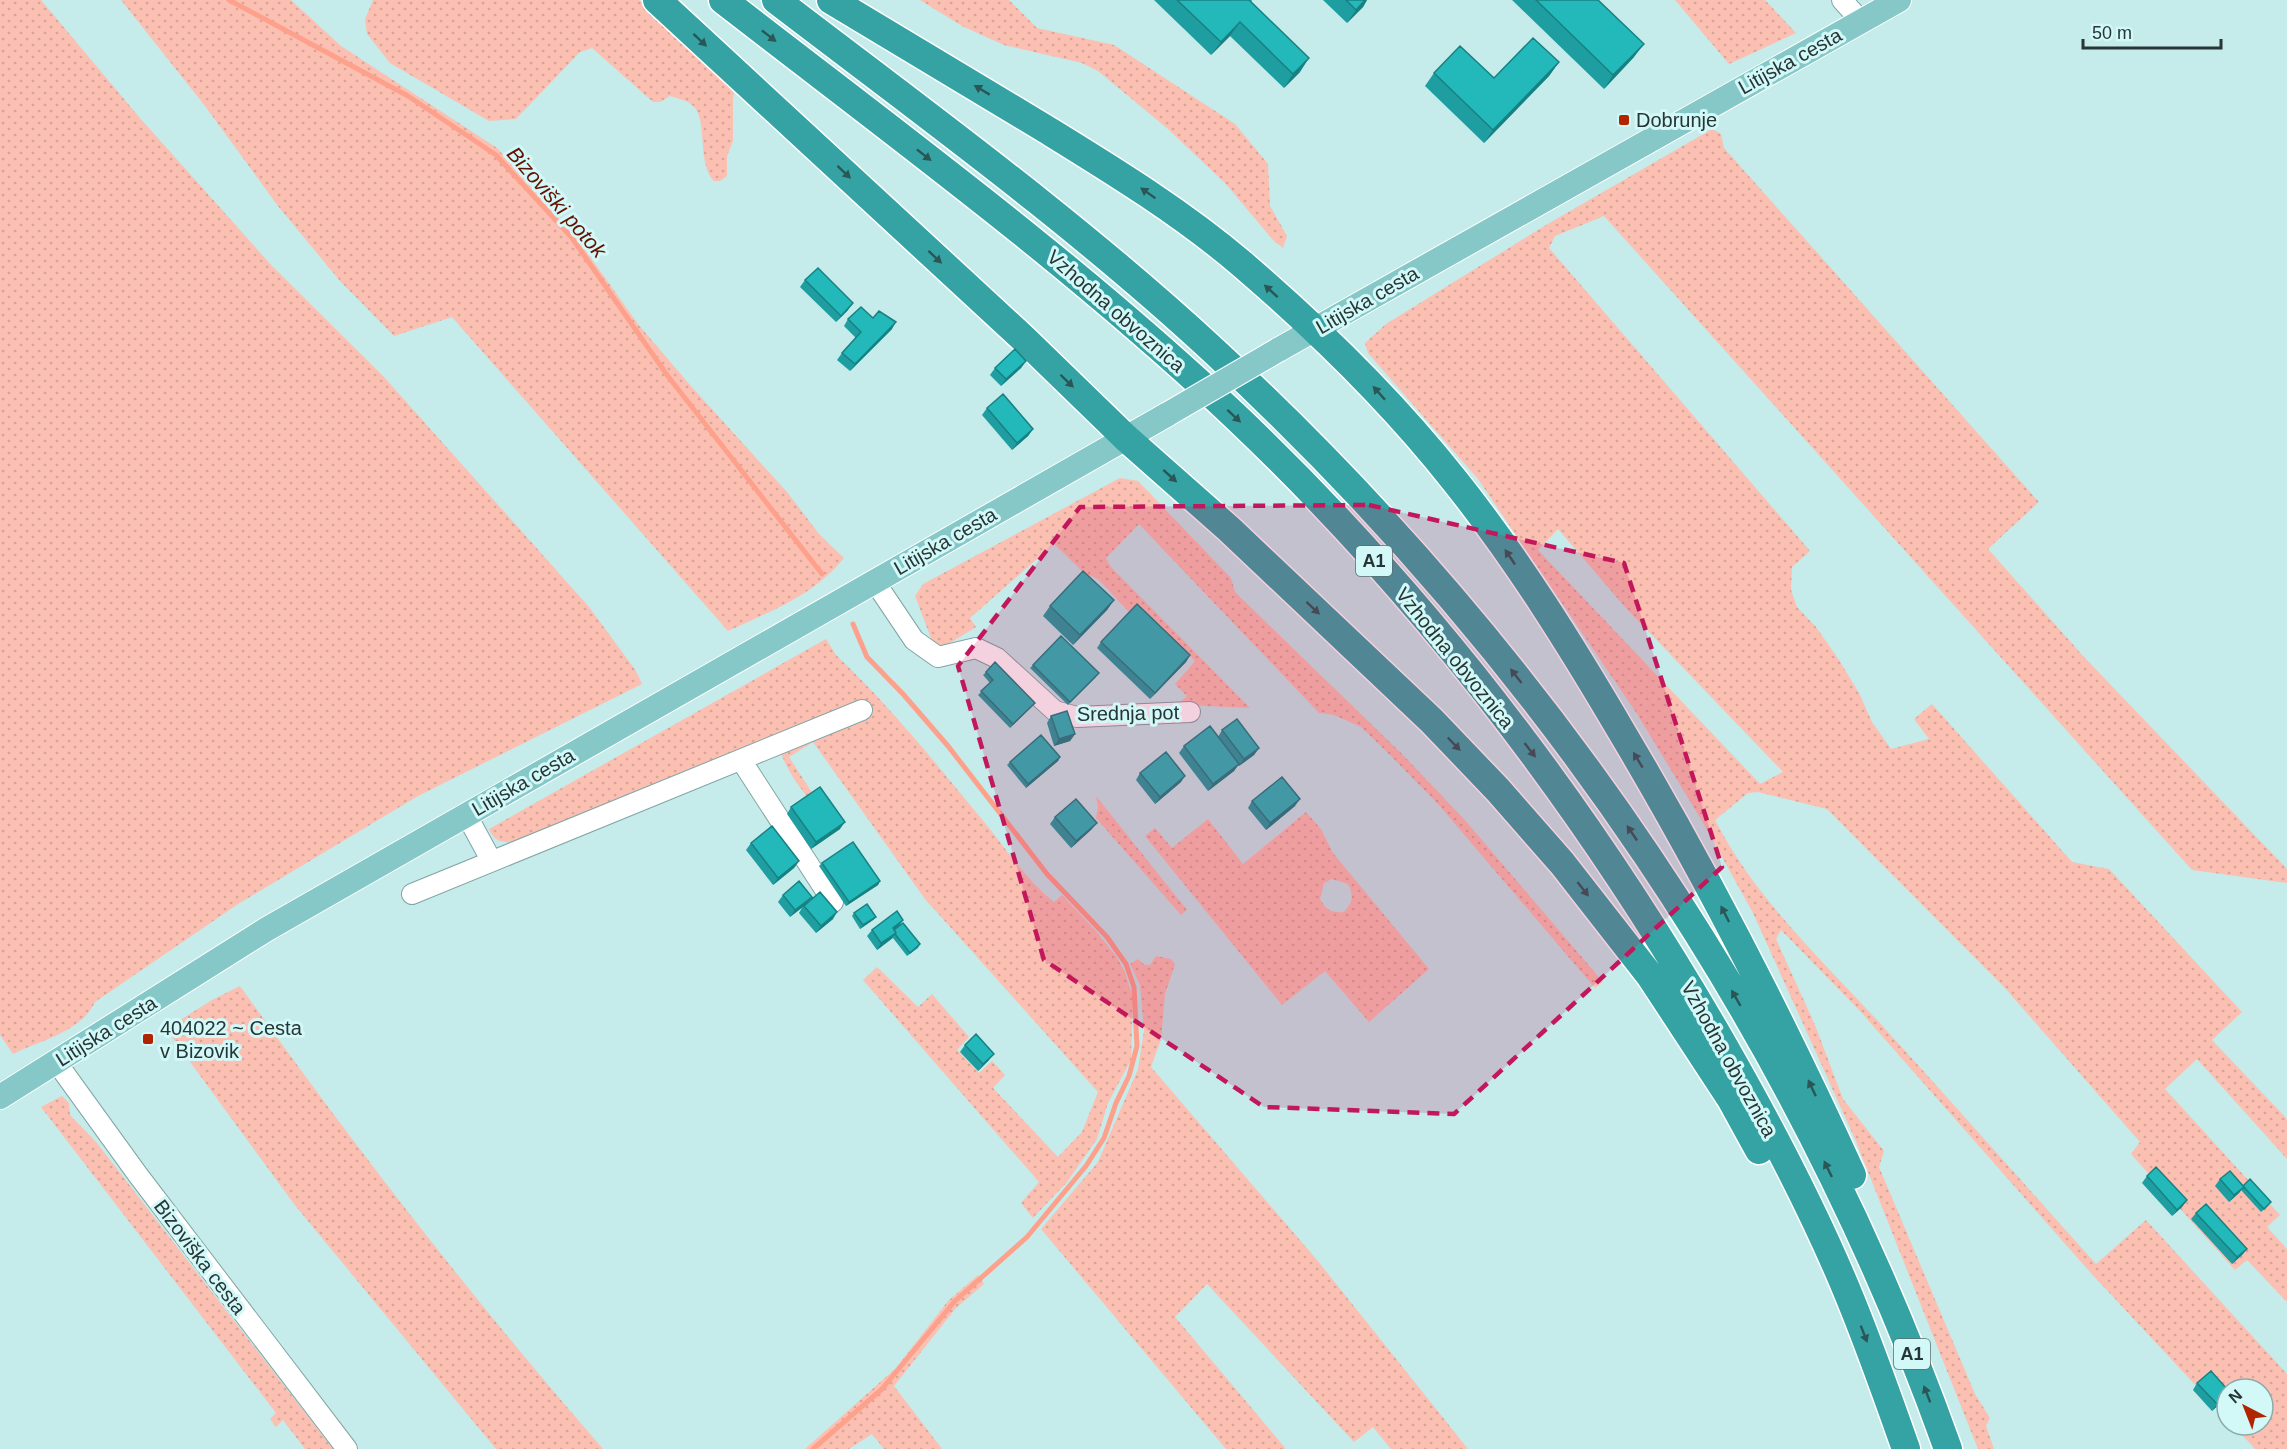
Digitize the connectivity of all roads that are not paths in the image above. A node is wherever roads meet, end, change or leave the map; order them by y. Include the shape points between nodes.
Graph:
1 (657, 0) edge
2 (723, 0) edge
3 (776, 0) edge
4 (831, 0) edge
5 (1842, 0) edge
6 (1899, 0) edge
7 (1861, 21) junction
8 (1315, 329) junction
9 (1126, 438) junction
10 (875, 582) junction
11 (862, 710) dead end
12 (1190, 712) dead end
13 (741, 760) junction
14 (466, 814) junction
15 (491, 860) junction
16 (412, 894) dead end
17 (833, 902) dead end
18 (57, 1062) junction
19 (0, 1097) edge
20 (1871, 1260) junction
21 (1843, 1280) junction
22 (347, 1449) edge
23 (1906, 1449) edge
24 (1948, 1449) edge

1 -> 9 highway
2 -> 21 highway, Vzhodna obvoznica / A1 via 1056,258 1168,355 1283,464 1416,608 1538,760 1648,921 1749,1090
20 -> 3 highway, Vzhodna obvoznica / A1 via 1770,1056 1668,886 1554,725 1431,573 1283,416 1212,348 1086,238
8 -> 4 highway via 1241,264 1140,188
5 - 7 street
6 - 7 main road, Litijska cesta
7 - 8 main road, Litijska cesta
8 - 9 main road, Litijska cesta, bridge
20 -> 8 highway via 1868,1210 1791,1043 1700,865 1597,690 1455,480 1350,361
9 - 10 main road, Litijska cesta
9 -> 21 highway via 1229,529 1432,722 1562,863 1679,1017 1731,1099 1803,1232
10 - 12 street, Srednja pot via 914,640 938,657 976,648 997,658 1055,711 1077,717
10 - 14 main road, Litijska cesta
11 - 13 street
13 - 15 street
13 - 17 street
14 - 15 street
14 - 18 main road, Litijska cesta via 267,929
15 - 16 street
18 - 19 main road, Litijska cesta
18 - 22 street, Bizoviška cesta
24 -> 20 highway, Vzhodna obvoznica / A1
21 -> 23 highway, Vzhodna obvoznica / A1

